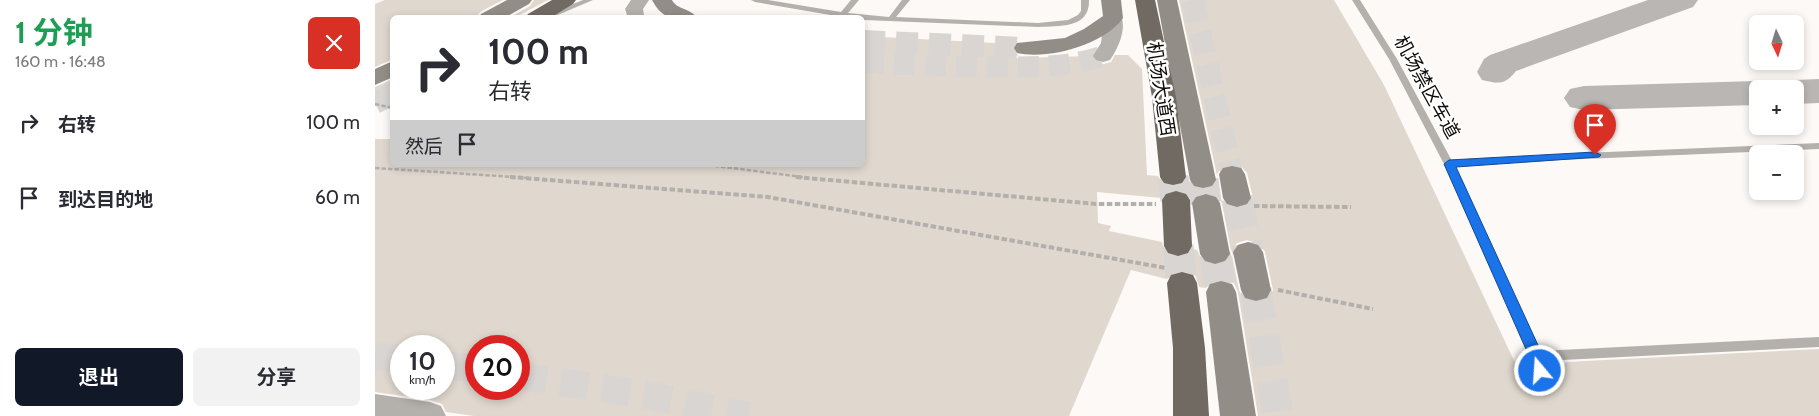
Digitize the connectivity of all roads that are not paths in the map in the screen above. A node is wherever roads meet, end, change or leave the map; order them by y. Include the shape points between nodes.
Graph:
1 (523, 0) edge
2 (566, 0) edge
3 (589, 0) edge
4 (662, 0) edge
5 (755, 0) edge
6 (855, 0) edge
7 (906, 0) edge
8 (1085, 0) edge
9 (1145, 0) edge
10 (1167, 0) edge
11 (1356, 0) edge
12 (1112, 9) edge
13 (494, 15) edge
14 (540, 15) edge
15 (552, 15) edge
16 (680, 15) edge
17 (842, 15) joint
18 (865, 17) edge
19 (891, 19) junction
20 (1025, 48) tunnel mouth
21 (1103, 56) dead end
22 (390, 70) edge
23 (375, 78) edge
24 (1819, 146) edge
25 (1449, 164) junction
26 (1249, 252) tunnel mouth
27 (1215, 254) tunnel mouth
28 (1266, 290) tunnel mouth
29 (1221, 292) tunnel mouth
30 (1819, 342) edge
31 (1536, 356) junction
32 (1544, 386) dead end
33 (375, 408) edge
34 (430, 416) edge
35 (1191, 416) edge
36 (1238, 416) edge

1 - 13 main road
2 - 14 highway
3 - 15 lane
4 - 16 main road via 667,9
5 - 17 lane
6 - 17 lane
7 - 19 lane
8 - 19 lane via 1085,12 1080,18 1058,23
9 - 35 highway, 机场大道西 via 1164,97 1177,266 1189,348
10 - 27 main road
11 - 25 lane, 机场禁区车道 via 1393,59
12 - 20 main road via 1093,34 1077,42
12 - 21 street via 1111,43
18 - 19 lane
22 - 23 main road
24 - 25 lane via 1560,156
25 - 31 lane, 机场禁区车道
26 - 28 main road
29 - 36 main road
30 - 31 lane
31 - 32 lane, 机场禁区车道
33 - 34 street

